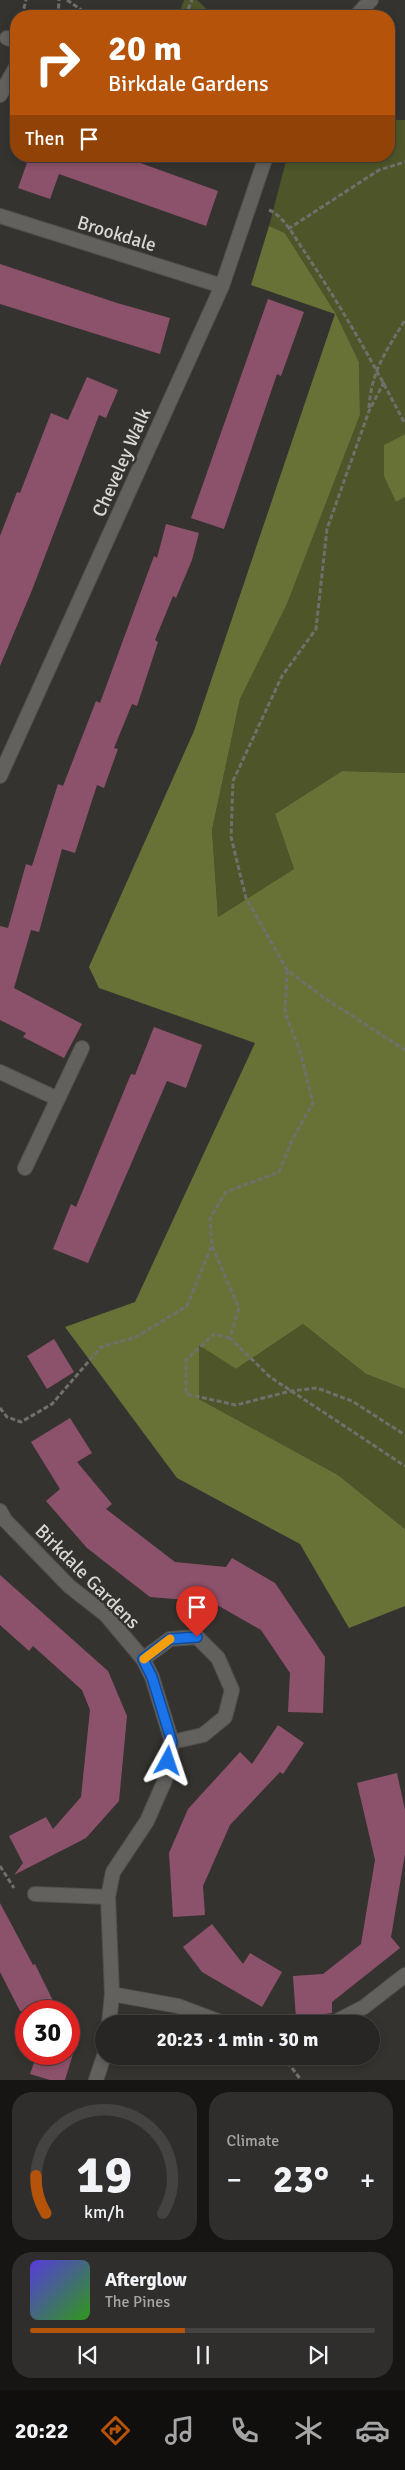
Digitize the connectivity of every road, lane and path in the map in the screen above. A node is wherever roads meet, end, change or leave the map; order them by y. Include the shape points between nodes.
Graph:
1 (67, 0) edge
2 (371, 0) edge
3 (81, 10) edge
4 (362, 10) edge
5 (10, 78) edge
6 (0, 95) edge
7 (264, 162) edge
8 (405, 162) edge
9 (251, 203) junction
10 (0, 216) edge
11 (288, 229) junction
12 (222, 286) junction
13 (405, 320) edge
14 (377, 367) junction
15 (384, 382) junction
16 (369, 411) junction
17 (405, 424) edge
18 (0, 776) edge
19 (287, 970) junction
20 (82, 1048) dead end
21 (405, 1050) edge
22 (0, 1072) edge
23 (56, 1098) junction
24 (25, 1168) dead end
25 (212, 1246) junction
26 (230, 1338) junction
27 (291, 1391) junction
28 (0, 1408) edge
29 (405, 1435) edge
30 (405, 1466) edge
31 (3, 1516) edge
32 (143, 1659) junction
33 (172, 1742) junction
34 (35, 1894) dead end
35 (108, 1897) junction
36 (405, 1975) edge
37 (112, 1994) junction
38 (110, 2015) edge
39 (202, 2015) edge
40 (348, 2015) edge
41 (101, 2065) edge
42 (290, 2065) edge
43 (96, 2080) edge
44 (301, 2080) edge

1 - 3 path
2 - 4 street
5 - 6 street
7 - 9 street, Cheveley Walk
8 - 11 path via 379,170
9 - 11 path via 272,212
9 - 12 street, Cheveley Walk
10 - 12 street, Brookdale
11 - 14 path
12 - 18 street, Cheveley Walk
13 - 14 path
14 - 15 path
14 - 16 path via 370,390
15 - 16 path
15 - 17 path
16 - 19 path via 326,529 316,629 282,676 233,781 232,837 246,898
19 - 21 path
19 - 25 path via 285,1013 300,1051 313,1103 279,1172 226,1192 210,1218
20 - 23 street
22 - 23 street
23 - 24 street
25 - 26 path via 238,1308
25 - 28 path via 187,1306 136,1337 101,1347 52,1404 21,1422 7,1417
26 - 27 path via 270,1377
26 - 27 path via 214,1334 186,1360 186,1394 236,1405
27 - 29 path via 317,1388 352,1401
27 - 30 path
31 - 32 street, Birkdale Gardens via 69,1586 106,1615
32 - 33 street, Birkdale Gardens via 152,1677
32 - 33 street via 170,1639 197,1637 218,1658 232,1690 224,1717 203,1735
33 - 35 street via 161,1788 147,1821 113,1872
34 - 35 street
35 - 37 street
36 - 40 street
37 - 38 street
37 - 39 street via 178,2006
41 - 43 street
42 - 44 path

